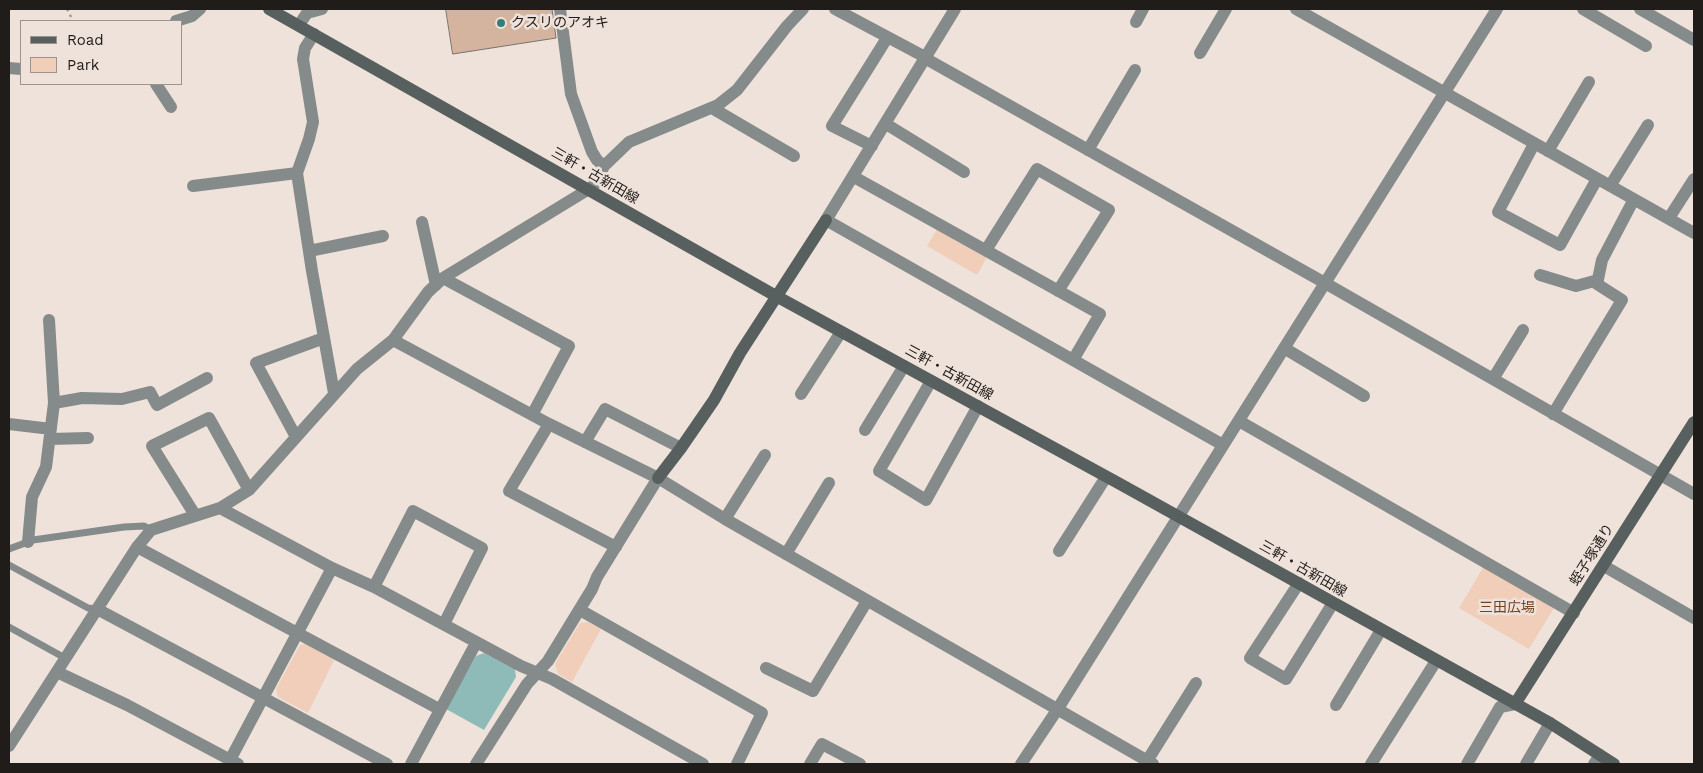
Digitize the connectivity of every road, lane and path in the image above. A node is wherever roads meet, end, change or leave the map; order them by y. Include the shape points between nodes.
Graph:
1 (200, 9) edge
2 (269, 9) edge
3 (322, 9) edge
4 (560, 9) edge
5 (803, 9) edge
6 (835, 9) edge
7 (955, 9) edge
8 (1143, 9) edge
9 (1226, 9) edge
10 (1296, 9) edge
11 (1497, 9) edge
12 (1583, 9) edge
13 (1640, 9) edge
14 (179, 20) edge
15 (1136, 22) dead end
16 (299, 25) junction
17 (314, 34) junction
18 (887, 38) junction
19 (1694, 40) edge
20 (1646, 46) dead end
21 (1200, 53) dead end
22 (925, 57) junction
23 (1135, 70) dead end
24 (1589, 82) dead end
25 (157, 85) edge
26 (1444, 93) junction
27 (171, 107) dead end
28 (712, 108) junction
29 (886, 124) junction
30 (1648, 125) dead end
31 (1534, 144) junction
32 (872, 146) junction
33 (1088, 150) junction
34 (1548, 151) junction
35 (794, 156) dead end
36 (604, 166) junction
37 (964, 172) dead end
38 (297, 173) junction
39 (854, 177) junction
40 (1597, 178) junction
41 (1694, 179) edge
42 (193, 186) dead end
43 (1610, 186) junction
44 (589, 190) junction
45 (1634, 199) junction
46 (1669, 218) junction
47 (826, 220) junction
48 (422, 222) dead end
49 (1694, 233) edge
50 (383, 236) dead end
51 (986, 250) junction
52 (309, 252) junction
53 (1540, 275) dead end
54 (1598, 280) junction
55 (439, 282) junction
56 (1324, 283) junction
57 (1058, 291) junction
58 (776, 296) junction
59 (49, 320) dead end
60 (1523, 330) dead end
61 (841, 332) junction
62 (324, 338) junction
63 (393, 340) junction
64 (1284, 348) junction
65 (1073, 360) junction
66 (904, 366) junction
67 (208, 378) dead end
68 (1493, 379) junction
69 (931, 381) junction
70 (334, 393) junction
71 (801, 394) dead end
72 (1364, 396) dead end
73 (54, 403) junction
74 (978, 406) junction
75 (1553, 414) junction
76 (532, 415) junction
77 (1238, 420) junction
78 (1694, 422) edge
79 (9, 424) edge
80 (549, 424) junction
81 (865, 430) dead end
82 (51, 434) junction
83 (296, 437) junction
84 (88, 438) dead end
85 (584, 442) junction
86 (1223, 445) junction
87 (681, 448) junction
88 (765, 455) dead end
89 (1660, 475) junction
90 (1106, 477) junction
91 (658, 478) junction
92 (830, 483) dead end
93 (249, 490) junction
94 (1694, 494) edge
95 (220, 508) junction
96 (195, 515) junction
97 (1178, 517) junction
98 (725, 519) junction
99 (151, 530) junction
100 (28, 542) junction
101 (616, 546) junction
102 (137, 547) junction
103 (9, 549) edge
104 (1059, 551) dead end
105 (786, 554) junction
106 (9, 565) edge
107 (1604, 566) junction
108 (332, 568) junction
109 (1298, 583) junction
110 (374, 587) junction
111 (867, 601) junction
112 (1333, 603) junction
113 (97, 609) junction
114 (580, 610) junction
115 (1574, 613) junction
116 (1694, 618) edge
117 (444, 624) junction
118 (9, 627) edge
119 (1381, 630) junction
120 (298, 633) junction
121 (476, 643) junction
122 (65, 658) junction
123 (1436, 661) junction
124 (766, 668) dead end
125 (57, 672) junction
126 (537, 673) junction
127 (1196, 683) dead end
128 (263, 698) junction
129 (1515, 704) junction
130 (1336, 705) dead end
131 (439, 709) junction
132 (1057, 710) junction
133 (1550, 723) junction
134 (9, 746) edge
135 (1597, 760) edge
136 (234, 762) edge
137 (1150, 763) edge
138 (387, 764) edge
139 (411, 764) edge
140 (476, 764) edge
141 (703, 764) edge
142 (737, 764) edge
143 (810, 764) edge
144 (860, 764) edge
145 (1021, 764) edge
146 (1371, 764) edge
147 (1467, 764) edge
148 (1526, 764) edge
149 (1614, 764) edge

1 - 14 street
2 - 16 street, 三軒・古新田線
3 - 16 street via 307,13
4 - 36 street via 571,94 592,152
5 - 28 street via 737,90
6 - 18 street
7 - 22 street
8 - 15 street
9 - 21 street
10 - 26 street
11 - 26 street
12 - 20 street
13 - 19 street
16 - 17 street, 三軒・古新田線
17 - 38 street via 305,48 303,59 313,122
17 - 44 street, 三軒・古新田線
18 - 22 street
18 - 32 street via 832,126
22 - 29 street
22 - 33 street
23 - 33 street
24 - 34 street
25 - 27 street
26 - 31 street
26 - 56 street
28 - 35 street
28 - 36 street via 629,142
29 - 32 street
29 - 37 street
30 - 43 street
31 - 34 street
31 - 40 street via 1498,212 1560,245
32 - 39 street
33 - 56 street
34 - 40 street
36 - 44 street
38 - 42 street
38 - 52 street
39 - 47 street
39 - 51 street
40 - 43 street
41 - 46 street
43 - 45 street
44 - 55 street
44 - 58 street, 三軒・古新田線
45 - 46 street
45 - 54 street via 1602,260
46 - 49 street
47 - 58 street
47 - 65 street
48 - 55 street
50 - 52 street
51 - 57 street
51 - 57 street via 1036,169 1109,210
52 - 62 street
53 - 54 street via 1576,286
54 - 75 street via 1597,284 1622,300
55 - 63 street
55 - 76 street via 569,346
56 - 64 street
56 - 68 street
57 - 65 street via 1100,314
58 - 61 street, 三軒・古新田線
58 - 87 street via 714,400
59 - 73 street
60 - 68 street
61 - 66 street, 三軒・古新田線
61 - 71 street
62 - 70 street
62 - 83 street via 256,362
63 - 70 street
63 - 76 street
64 - 72 street
64 - 77 street
65 - 86 street
66 - 69 street, 三軒・古新田線
66 - 81 street
67 - 73 street via 157,405 150,392 122,399 82,398
68 - 75 street
69 - 74 street, 三軒・古新田線
69 - 74 street via 879,471 926,500
70 - 83 street
73 - 82 street
74 - 90 street, 三軒・古新田線
75 - 89 street
76 - 80 street
77 - 86 street
77 - 115 street
78 - 89 street, 蛭子塚通り
79 - 82 street
80 - 85 street
80 - 101 street via 509,491
82 - 84 street
82 - 100 street via 46,467 32,497
83 - 93 street
85 - 87 street via 605,409
85 - 91 street
86 - 97 street
87 - 91 street
88 - 98 street
89 - 94 street
89 - 107 street, 蛭子塚通り
90 - 97 street, 三軒・古新田線
90 - 104 street
91 - 98 street
91 - 101 street
92 - 105 street
93 - 95 street
93 - 96 street via 209,418 152,446
95 - 96 street
95 - 108 street
96 - 99 street
97 - 109 street, 三軒・古新田線
97 - 132 street
98 - 105 street
99 - 100 lane via 144,526 124,527
99 - 102 street
100 - 103 lane
101 - 114 street
102 - 113 street
102 - 120 street
105 - 111 street
106 - 113 lane via 88,608
107 - 115 street, 蛭子塚通り
107 - 116 street
108 - 110 street
108 - 120 street
109 - 112 street, 三軒・古新田線
109 - 112 street via 1250,658 1286,680
110 - 117 street
110 - 117 street via 413,511 482,548
111 - 124 street via 813,691
111 - 132 street
112 - 119 street, 三軒・古新田線
113 - 122 street
113 - 128 street
114 - 126 street
114 - 142 street via 762,713
115 - 129 street, 蛭子塚通り
117 - 121 street
118 - 122 lane
119 - 123 street, 三軒・古新田線
119 - 130 street
120 - 128 street
120 - 131 street
121 - 126 street
121 - 131 street
122 - 125 street
123 - 129 street, 三軒・古新田線
123 - 146 street
125 - 134 street
125 - 136 street
126 - 140 street
126 - 141 street
127 - 137 street
128 - 136 street
128 - 138 street
129 - 133 street, 三軒・古新田線
129 - 147 street via 1500,707
131 - 139 street
132 - 137 street
132 - 145 street
133 - 135 street, 三軒・古新田線
133 - 148 street
135 - 149 street, 三軒・古新田線
143 - 144 street via 822,744

